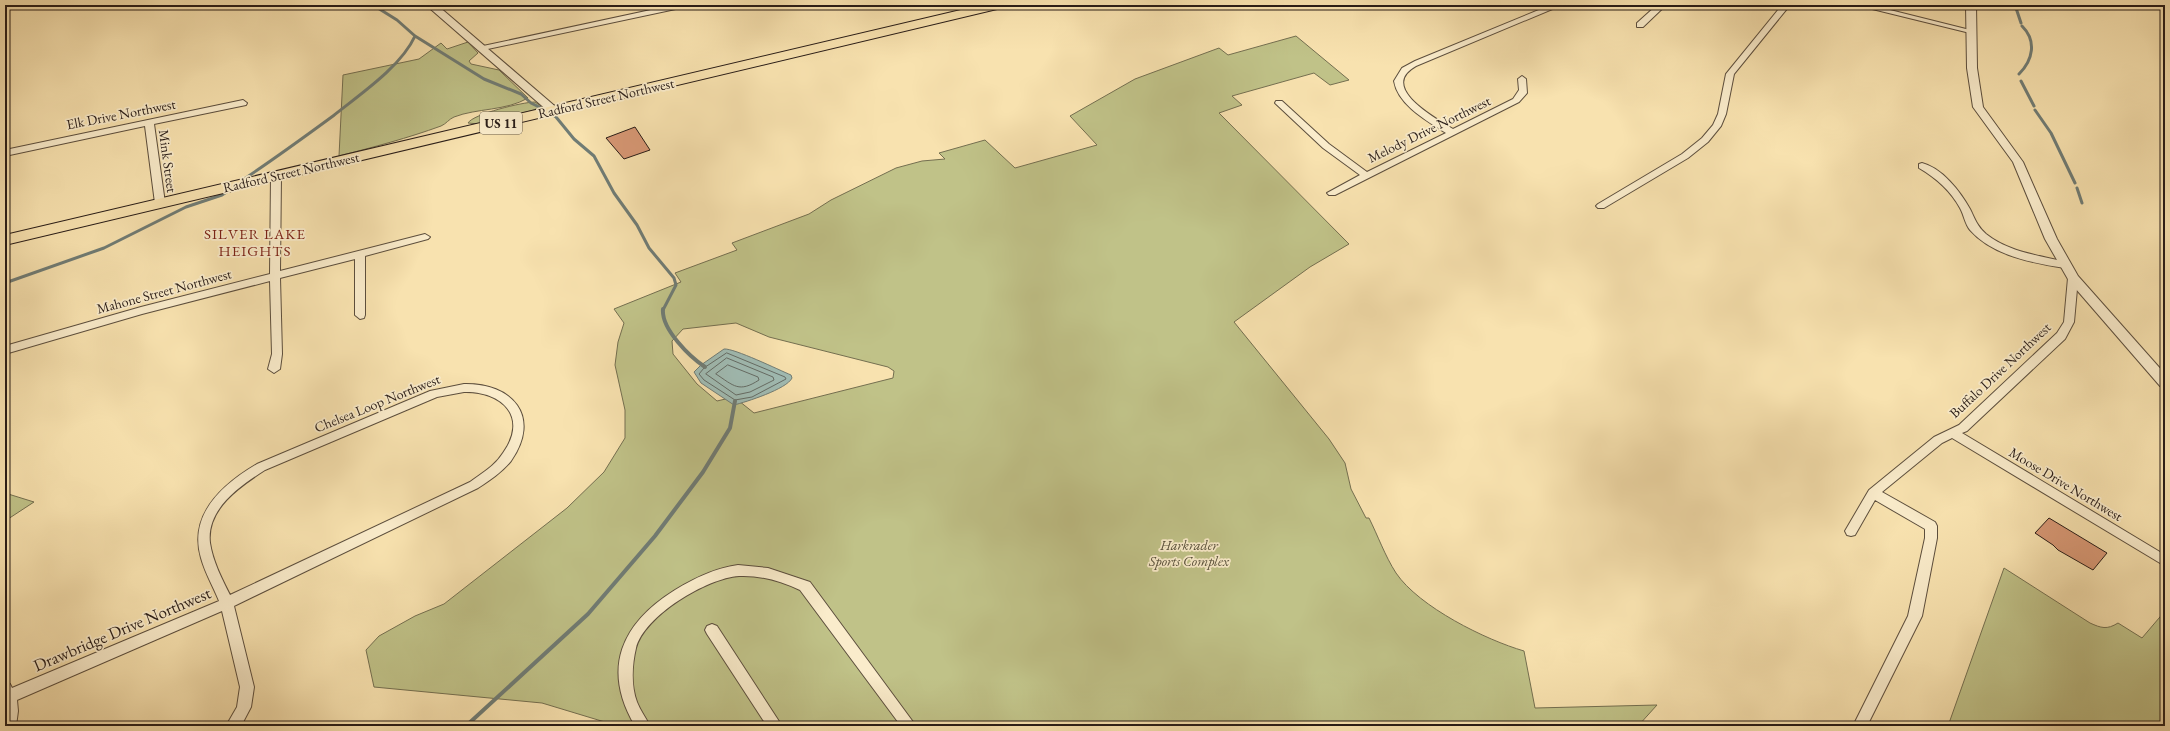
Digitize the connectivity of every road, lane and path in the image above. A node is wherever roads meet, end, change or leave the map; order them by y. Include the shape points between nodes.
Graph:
1 (431, 5) edge
2 (685, 5) edge
3 (997, 5) edge
4 (1558, 5) edge
5 (1662, 5) edge
6 (1786, 5) edge
7 (1860, 5) edge
8 (1971, 5) edge
9 (1640, 25) dead end
10 (1970, 31) junction
11 (483, 48) junction
12 (1522, 79) dead end
13 (243, 103) dead end
14 (1279, 103) dead end
15 (553, 110) junction
16 (148, 123) junction
17 (1452, 133) junction
18 (5, 153) edge
19 (1922, 166) dead end
20 (1366, 175) junction
21 (276, 176) junction
22 (1332, 194) dead end
23 (160, 203) junction
24 (1601, 206) dead end
25 (424, 238) dead end
26 (5, 240) edge
27 (360, 254) junction
28 (2065, 265) junction
29 (275, 276) junction
30 (2073, 278) junction
31 (360, 315) dead end
32 (5, 350) edge
33 (274, 369) dead end
34 (2165, 383) edge
35 (1952, 433) junction
36 (1873, 493) junction
37 (1850, 531) dead end
38 (2165, 561) edge
39 (227, 603) junction
40 (712, 630) dead end
41 (7, 692) edge
42 (773, 725) edge
43 (9, 726) edge
44 (233, 726) edge
45 (643, 726) edge
46 (909, 726) edge
47 (1860, 726) edge

1 - 11 street
2 - 11 street
3 - 15 main road, Radford Street Northwest / US 11
4 - 17 street via 1411,65 1402,73 1398,81 1404,97
5 - 9 street
6 - 24 street via 1730,74 1722,114 1717,126 1705,140 1685,156
7 - 10 street
8 - 10 street
10 - 28 street via 1974,95 1978,108 2018,162
11 - 15 street
12 - 17 street, Melody Drive Northwest via 1522,97
13 - 16 street, Elk Drive Northwest
14 - 20 street via 1326,146
15 - 21 main road, Radford Street Northwest / US 11
16 - 18 street, Elk Drive Northwest
16 - 23 street, Mink Street
17 - 20 street, Melody Drive Northwest
19 - 28 street via 1946,182 1960,200 1975,229 1986,237 2010,251
20 - 22 street, Melody Drive Northwest
21 - 23 main road, Radford Street Northwest / US 11
21 - 29 street
23 - 26 main road, Radford Street Northwest / US 11
25 - 27 street, Mahone Street Northwest
27 - 29 street, Mahone Street Northwest
27 - 31 street
28 - 30 street
29 - 32 street, Mahone Street Northwest
29 - 33 street via 277,354
30 - 34 street
30 - 35 street, Buffalo Drive Northwest via 2068,322 2061,336 1963,428
35 - 36 street, Buffalo Drive Northwest via 1938,440
35 - 38 street, Moose Drive Northwest
36 - 37 street, Buffalo Drive Northwest
36 - 47 street via 1931,526 1931,538 1916,616
39 - 39 street, Chelsea Loop Northwest via 474,485 503,462 512,450 518,426 518,416 512,406 505,398 484,389 453,389 434,394 244,477 226,491 213,506 206,522 204,539 207,557
39 - 41 street, Drawbridge Drive Northwest
39 - 44 street, Chelsea Loop Northwest via 247,694 242,714
40 - 42 street
41 - 43 street via 13,713
45 - 46 street via 628,699 626,668 631,641 649,616 674,597 704,581 729,572 766,572 805,586

